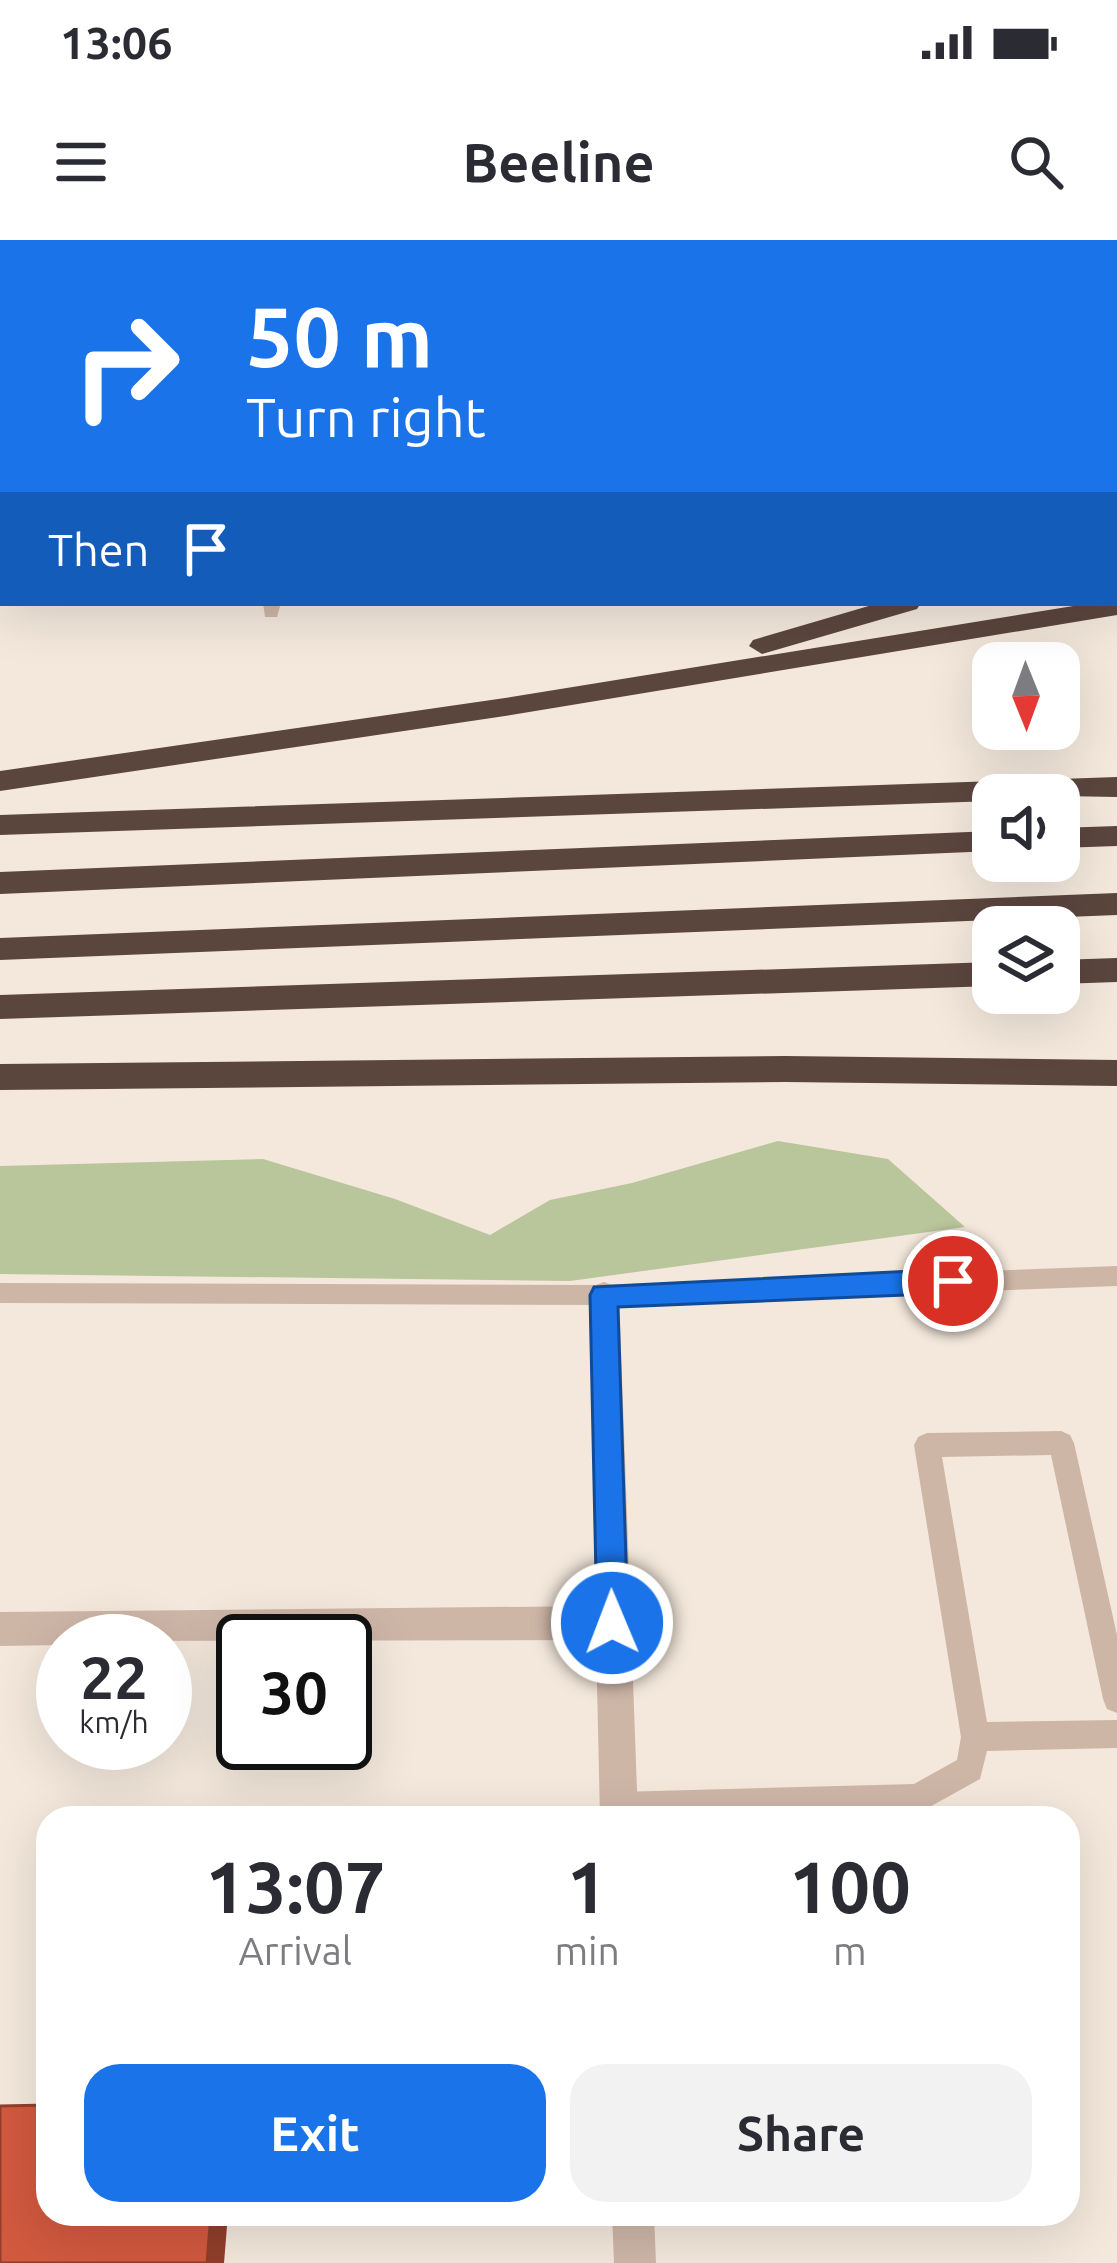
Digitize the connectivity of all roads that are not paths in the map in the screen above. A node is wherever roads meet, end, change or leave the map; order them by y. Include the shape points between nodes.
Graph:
1 (898, 606) edge
2 (1117, 607) edge
3 (505, 707) junction
4 (0, 781) edge
5 (1117, 787) edge
6 (0, 825) edge
7 (1117, 836) edge
8 (1080, 837) edge
9 (972, 842) edge
10 (0, 883) edge
11 (1117, 904) edge
12 (0, 949) edge
13 (1117, 970) edge
14 (1080, 971) edge
15 (972, 975) edge
16 (0, 1007) edge
17 (1117, 1058) edge
18 (785, 1069) junction
19 (1117, 1073) edge
20 (0, 1076) edge
21 (1117, 1276) edge
22 (0, 1293) edge
23 (604, 1295) junction
24 (612, 1623) junction
25 (0, 1629) edge
26 (1117, 1699) edge
27 (1117, 1734) edge
28 (975, 1737) junction
29 (619, 1806) edge
30 (757, 1806) edge
31 (633, 2226) edge
32 (635, 2263) edge

1 - 3 highway via 732,655
2 - 3 highway
3 - 4 highway
5 - 6 highway
7 - 8 highway
9 - 10 highway
11 - 12 highway
13 - 14 highway
15 - 16 highway
17 - 18 highway
18 - 19 highway
18 - 20 highway
21 - 23 lane
22 - 23 lane
23 - 24 street
24 - 25 street
24 - 29 street
26 - 28 lane via 1061,1443 927,1445
27 - 28 lane
28 - 30 lane via 970,1769 917,1799
31 - 32 street

